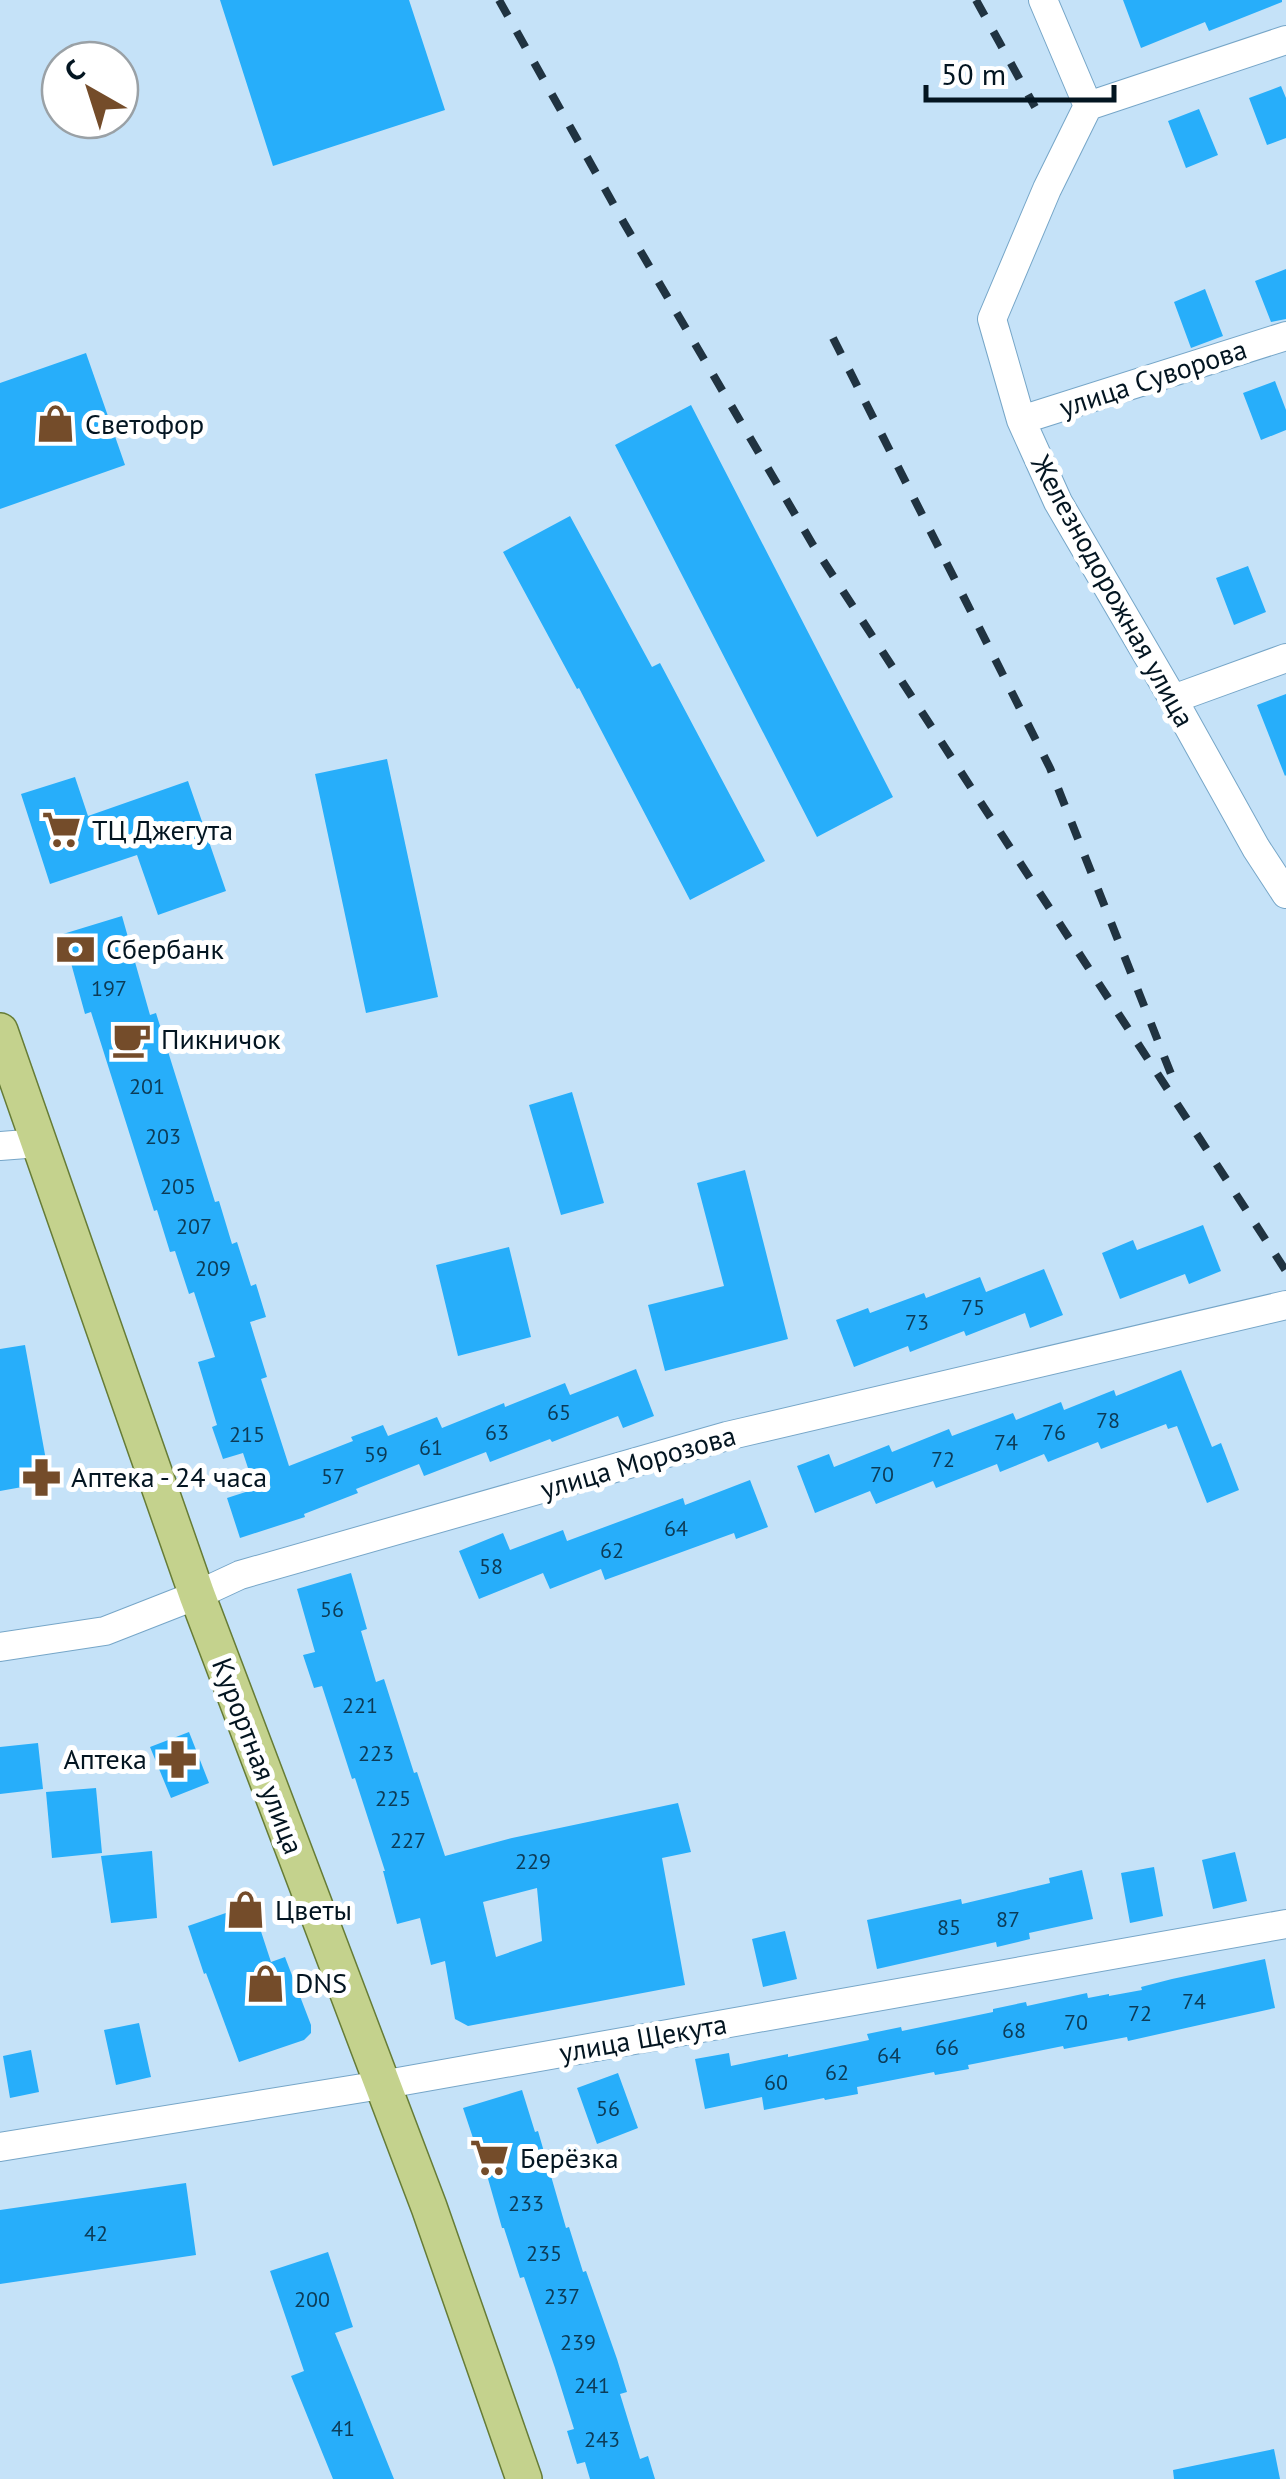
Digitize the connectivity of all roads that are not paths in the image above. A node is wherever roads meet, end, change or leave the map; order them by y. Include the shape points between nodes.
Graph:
1 (1043, 0) edge
2 (1286, 40) edge
3 (1088, 106) junction
4 (1286, 336) edge
5 (1020, 420) junction
6 (1286, 658) edge
7 (1174, 698) junction
8 (1286, 894) edge
9 (0, 1031) edge
10 (39, 1143) junction
11 (0, 1146) edge
12 (1283, 1312) edge
13 (197, 1595) junction
14 (0, 1647) edge
15 (1286, 1924) edge
16 (381, 2085) junction
17 (0, 2148) edge
18 (524, 2479) edge

1 - 3 street
2 - 3 street
3 - 5 street, Железнодорожная улица via 992,319
4 - 5 street, улица Суворова
5 - 7 street, Железнодорожная улица via 1058,502
6 - 7 street
7 - 8 street, Железнодорожная улица
9 - 10 main road, Курортная улица
10 - 11 street
10 - 13 main road, Курортная улица
12 - 13 street, улица Морозова via 727,1436 240,1575
13 - 14 street, улица Морозова via 106,1631
13 - 16 main road, Курортная улица
15 - 16 street, улица Щекута
16 - 17 street, улица Щекута
16 - 18 main road, Курортная улица

